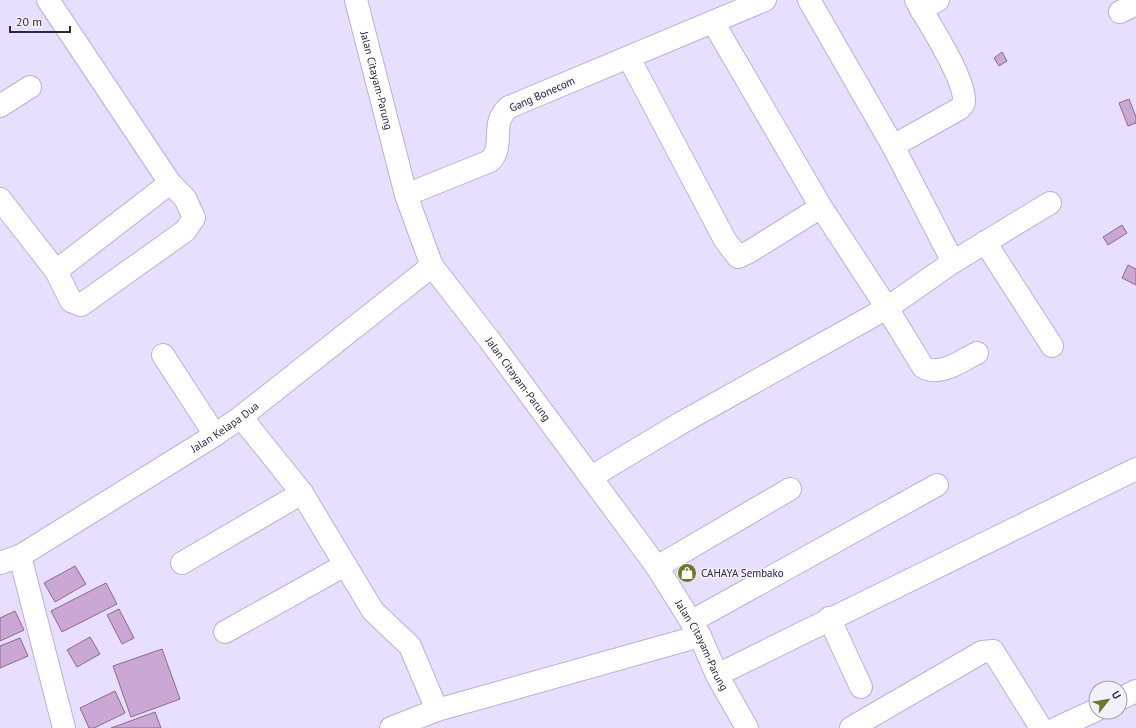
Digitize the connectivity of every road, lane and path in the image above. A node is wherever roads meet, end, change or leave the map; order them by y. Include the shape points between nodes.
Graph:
1 (48, 0) edge
2 (356, 0) edge
3 (765, 0) edge
4 (810, 0) edge
5 (925, 3) edge
6 (713, 22) junction
7 (629, 58) junction
8 (30, 86) dead end
9 (0, 106) edge
10 (893, 146) junction
11 (170, 183) junction
12 (406, 195) junction
13 (0, 199) edge
14 (1050, 203) dead end
15 (821, 207) junction
16 (985, 242) junction
17 (953, 262) junction
18 (432, 266) junction
19 (56, 271) junction
20 (887, 308) junction
21 (1052, 346) dead end
22 (977, 353) dead end
23 (163, 355) dead end
24 (241, 417) junction
25 (215, 435) junction
26 (1136, 469) edge
27 (591, 477) junction
28 (937, 484) dead end
29 (790, 490) dead end
30 (302, 493) junction
31 (10, 559) edge
32 (182, 563) dead end
33 (345, 565) junction
34 (657, 567) junction
35 (829, 618) junction
36 (696, 628) junction
37 (225, 632) dead end
38 (717, 675) junction
39 (861, 686) dead end
40 (437, 710) junction
41 (1088, 714) edge
42 (64, 728) edge
43 (391, 728) edge
44 (747, 728) edge
45 (851, 728) edge
46 (1040, 728) edge
47 (1057, 728) edge

1 - 11 street
2 - 12 street, Jalan Citayam-Parung
3 - 6 street, Gang Bonecom
4 - 10 street
5 - 10 street via 962,88 963,105
6 - 7 street, Gang Bonecom
6 - 15 street
7 - 12 street, Gang Bonecom via 509,107 500,116 497,150 490,161
7 - 15 street via 725,240 738,257
8 - 9 street
10 - 17 street
11 - 19 street
11 - 19 street via 184,198 194,218 185,231 81,305 71,301
12 - 18 street, Jalan Citayam-Parung
13 - 19 street
14 - 16 street
15 - 20 street
16 - 17 street
16 - 21 street
17 - 20 street
18 - 24 street, Jalan Kelapa Dua
18 - 27 street, Jalan Citayam-Parung
20 - 22 street via 923,367 930,371 938,372
20 - 27 street
23 - 25 street
24 - 25 street, Jalan Kelapa Dua
24 - 30 street
25 - 31 street, Jalan Kelapa Dua
26 - 35 street
27 - 34 street, Jalan Citayam-Parung
28 - 36 street
29 - 34 street
30 - 32 street
30 - 33 street
31 - 42 street
33 - 37 street
33 - 40 street via 376,616 410,646
34 - 36 street, Jalan Citayam-Parung
35 - 38 street
35 - 39 street
36 - 38 street, Jalan Citayam-Parung
36 - 40 street
38 - 44 street, Jalan Citayam-Parung
40 - 43 street
41 - 47 street
45 - 46 street via 982,652 993,651

